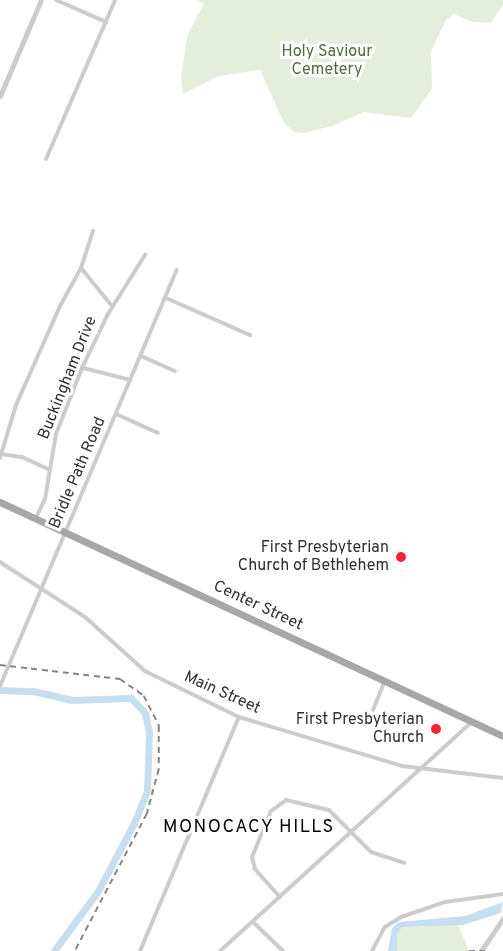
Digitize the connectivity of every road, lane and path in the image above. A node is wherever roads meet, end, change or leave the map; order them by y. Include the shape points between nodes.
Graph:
1 (41, 0) edge
2 (56, 0) edge
3 (115, 0) edge
4 (106, 22) junction
5 (0, 96) edge
6 (46, 159) dead end
7 (93, 231) dead end
8 (145, 255) dead end
9 (81, 268) junction
10 (177, 270) dead end
11 (166, 298) junction
12 (112, 306) junction
13 (250, 335) dead end
14 (141, 356) junction
15 (82, 368) junction
16 (175, 371) dead end
17 (131, 380) junction
18 (116, 414) junction
19 (159, 433) dead end
20 (1, 456) edge
21 (48, 469) junction
22 (0, 502) edge
23 (36, 519) junction
24 (66, 533) junction
25 (0, 562) edge
26 (42, 587) junction
27 (385, 680) junction
28 (0, 686) edge
29 (373, 710) dead end
30 (239, 717) junction
31 (473, 722) junction
32 (503, 736) edge
33 (422, 770) junction
34 (503, 778) edge
35 (351, 832) junction
36 (404, 863) dead end
37 (503, 894) edge
38 (280, 897) junction
39 (503, 918) edge
40 (253, 922) junction
41 (140, 951) edge
42 (220, 951) edge
43 (283, 951) edge
44 (372, 951) edge
45 (481, 951) edge

1 - 5 street
2 - 4 street
3 - 4 street
4 - 6 street
7 - 9 street
8 - 12 street, Buckingham Drive
9 - 12 street
9 - 20 street via 16,405
10 - 11 street, Bridle Path Road
11 - 13 street
11 - 14 street, Bridle Path Road
12 - 15 street, Buckingham Drive
14 - 16 street
14 - 17 street, Bridle Path Road
15 - 17 street
15 - 21 street, Buckingham Drive
17 - 18 street, Bridle Path Road
18 - 19 street
18 - 24 street, Bridle Path Road
20 - 21 street via 28,458
21 - 23 street, Buckingham Drive via 45,499
22 - 23 main road, Center Street
23 - 24 main road, Center Street
24 - 26 street, Bridle Path Road
24 - 27 main road, Center Street
25 - 26 street, Main Street
26 - 28 street, Bridle Path Road
26 - 30 street, Main Street via 85,617 135,664
27 - 29 street
27 - 31 main road, Center Street
30 - 33 street, Main Street
30 - 41 street
31 - 32 main road, Center Street
31 - 33 street
33 - 34 street, Main Street
33 - 35 street
35 - 36 street via 375,855
35 - 38 street
35 - 38 street via 337,815 325,809 292,800 276,805 252,861
37 - 44 street via 445,902 401,917 386,927
38 - 40 street
39 - 45 street
40 - 42 street
40 - 43 street

